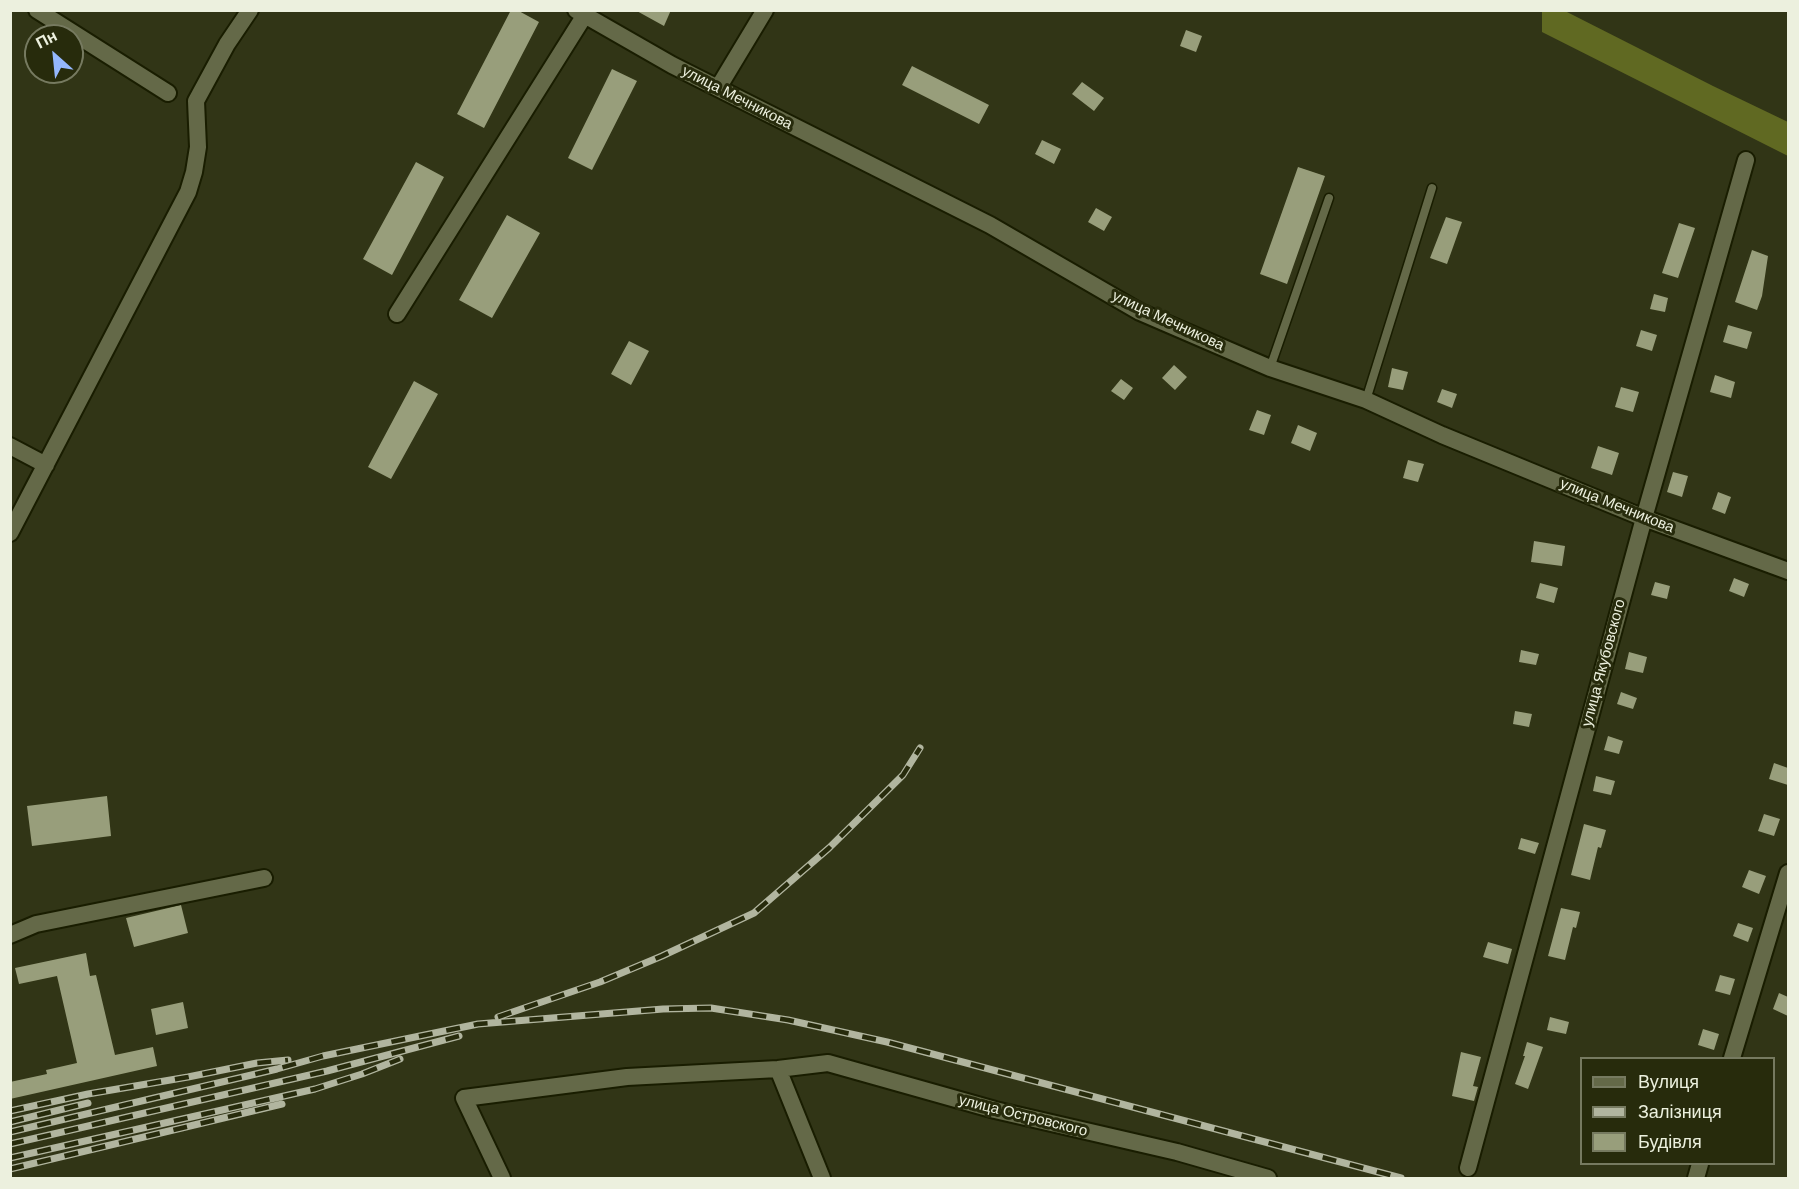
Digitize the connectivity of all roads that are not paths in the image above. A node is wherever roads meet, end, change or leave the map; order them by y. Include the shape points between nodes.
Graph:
1 (37, 10) edge
2 (250, 10) edge
3 (765, 10) edge
4 (583, 12) edge
5 (718, 88) junction
6 (168, 93) dead end
7 (1746, 160) dead end
8 (1432, 188) dead end
9 (1329, 198) dead end
10 (397, 315) dead end
11 (1270, 368) junction
12 (1366, 400) junction
13 (10, 446) edge
14 (46, 465) junction
15 (1644, 518) junction
16 (10, 533) edge
17 (1788, 571) edge
18 (1788, 873) edge
19 (264, 878) dead end
20 (10, 935) edge
21 (1733, 1057) edge
22 (778, 1068) junction
23 (1468, 1168) dead end
24 (502, 1179) edge
25 (822, 1179) edge
26 (1268, 1179) edge

1 - 6 street
2 - 14 street via 196,101 198,147 188,192
3 - 5 street
4 - 5 street, улица Мечникова
4 - 10 street
5 - 11 street, улица Мечникова via 990,225 1140,312
7 - 15 street, улица Якубовского
8 - 12 lane
9 - 11 lane
11 - 12 street, улица Мечникова
12 - 15 street, улица Мечникова
13 - 14 street
14 - 16 street
15 - 17 street, улица Мечникова
15 - 23 street, улица Якубовского
18 - 21 street
19 - 20 street via 36,924
22 - 24 street, улица Островского via 627,1077 464,1098
22 - 25 street
22 - 26 street, улица Островского via 828,1063

